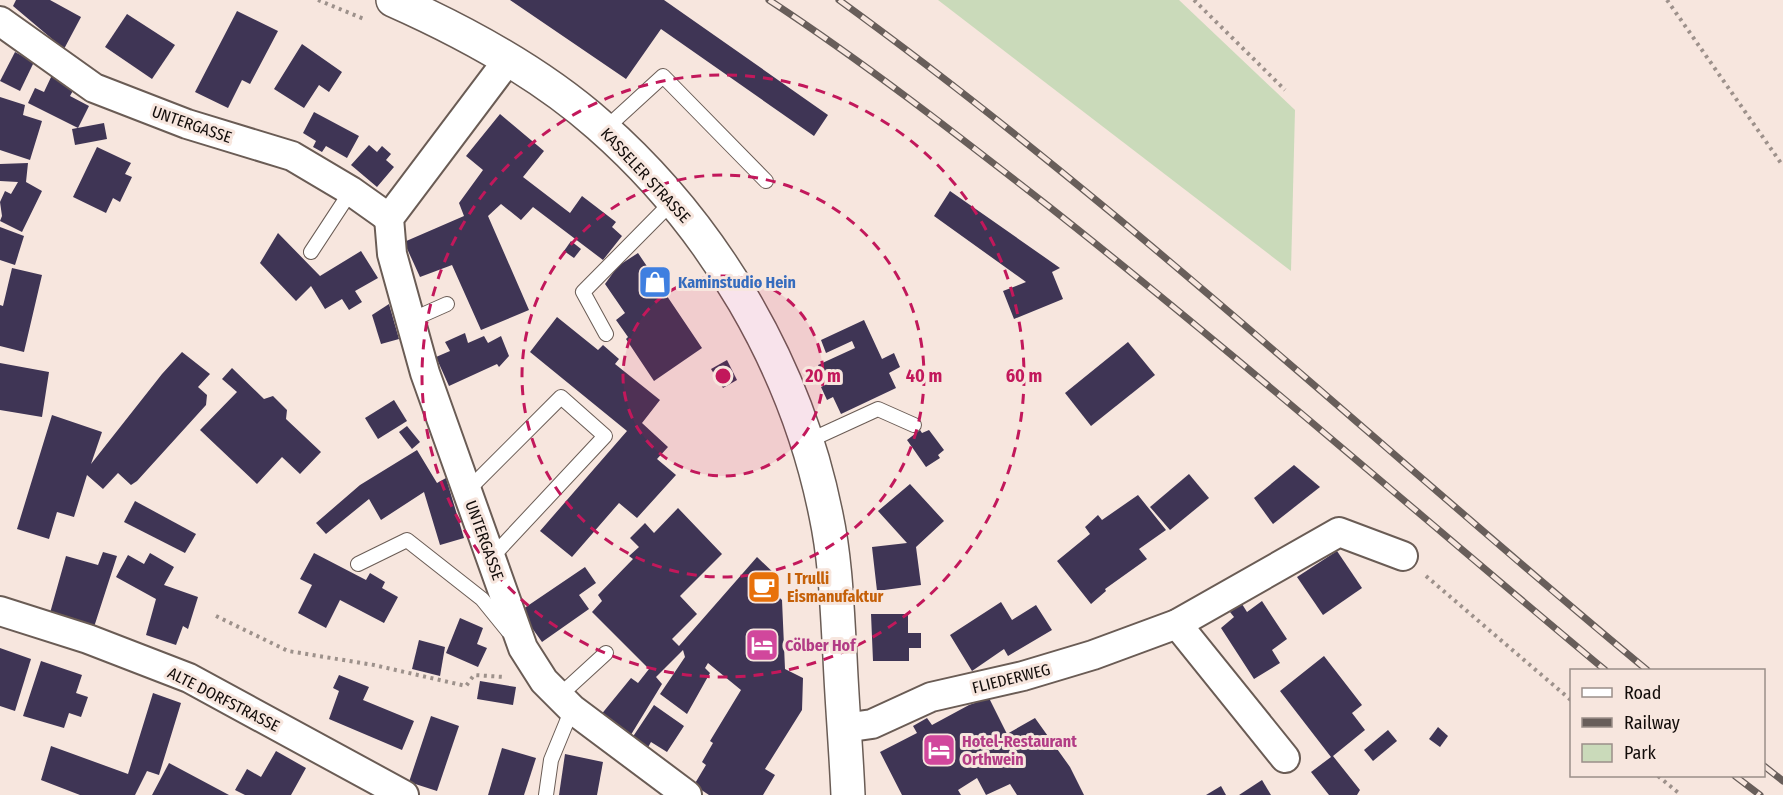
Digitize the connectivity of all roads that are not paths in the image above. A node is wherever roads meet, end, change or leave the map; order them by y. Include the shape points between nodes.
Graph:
1 (382, 11) edge
2 (0, 21) edge
3 (508, 60) junction
4 (604, 129) junction
5 (766, 181) dead end
6 (351, 191) junction
7 (673, 201) junction
8 (389, 218) junction
9 (311, 252) dead end
10 (447, 304) dead end
11 (411, 320) junction
12 (606, 334) dead end
13 (914, 425) dead end
14 (806, 442) junction
15 (467, 491) junction
16 (1403, 556) road end
17 (491, 558) junction
18 (357, 564) dead end
19 (0, 611) edge
20 (1177, 624) junction
21 (523, 648) junction
22 (606, 653) dead end
23 (558, 695) junction
24 (844, 728) junction
25 (1285, 758) dead end
26 (404, 795) edge
27 (546, 795) edge
28 (687, 795) edge
29 (848, 795) edge

1 - 3 main road, KASSELER STRASSE via 438,20
2 - 6 street, UNTERGASSE via 94,88 187,124 292,156
3 - 4 main road, KASSELER STRASSE
3 - 8 street
4 - 5 lane via 663,76
4 - 7 main road, KASSELER STRASSE
6 - 8 street, UNTERGASSE
6 - 9 lane
7 - 12 lane via 583,292
7 - 14 main road, KASSELER STRASSE via 696,229 756,324 780,370
8 - 11 street, UNTERGASSE via 392,254
10 - 11 lane
11 - 15 street, UNTERGASSE
13 - 14 lane via 878,409
14 - 24 main road, KASSELER STRASSE via 826,515 836,573
15 - 17 street, UNTERGASSE
15 - 17 lane via 561,397 605,436
16 - 20 street, FLIEDERWEG via 1339,532
17 - 21 street, UNTERGASSE
18 - 21 lane via 406,540 482,599
19 - 26 street, ALTE DORFSTRASSE via 88,639 189,678
20 - 24 street, FLIEDERWEG via 1093,655 931,697 872,724
20 - 25 street
21 - 23 street, UNTERGASSE
22 - 23 lane
23 - 27 lane
23 - 28 street, UNTERGASSE
24 - 29 main road, KASSELER STRASSE

